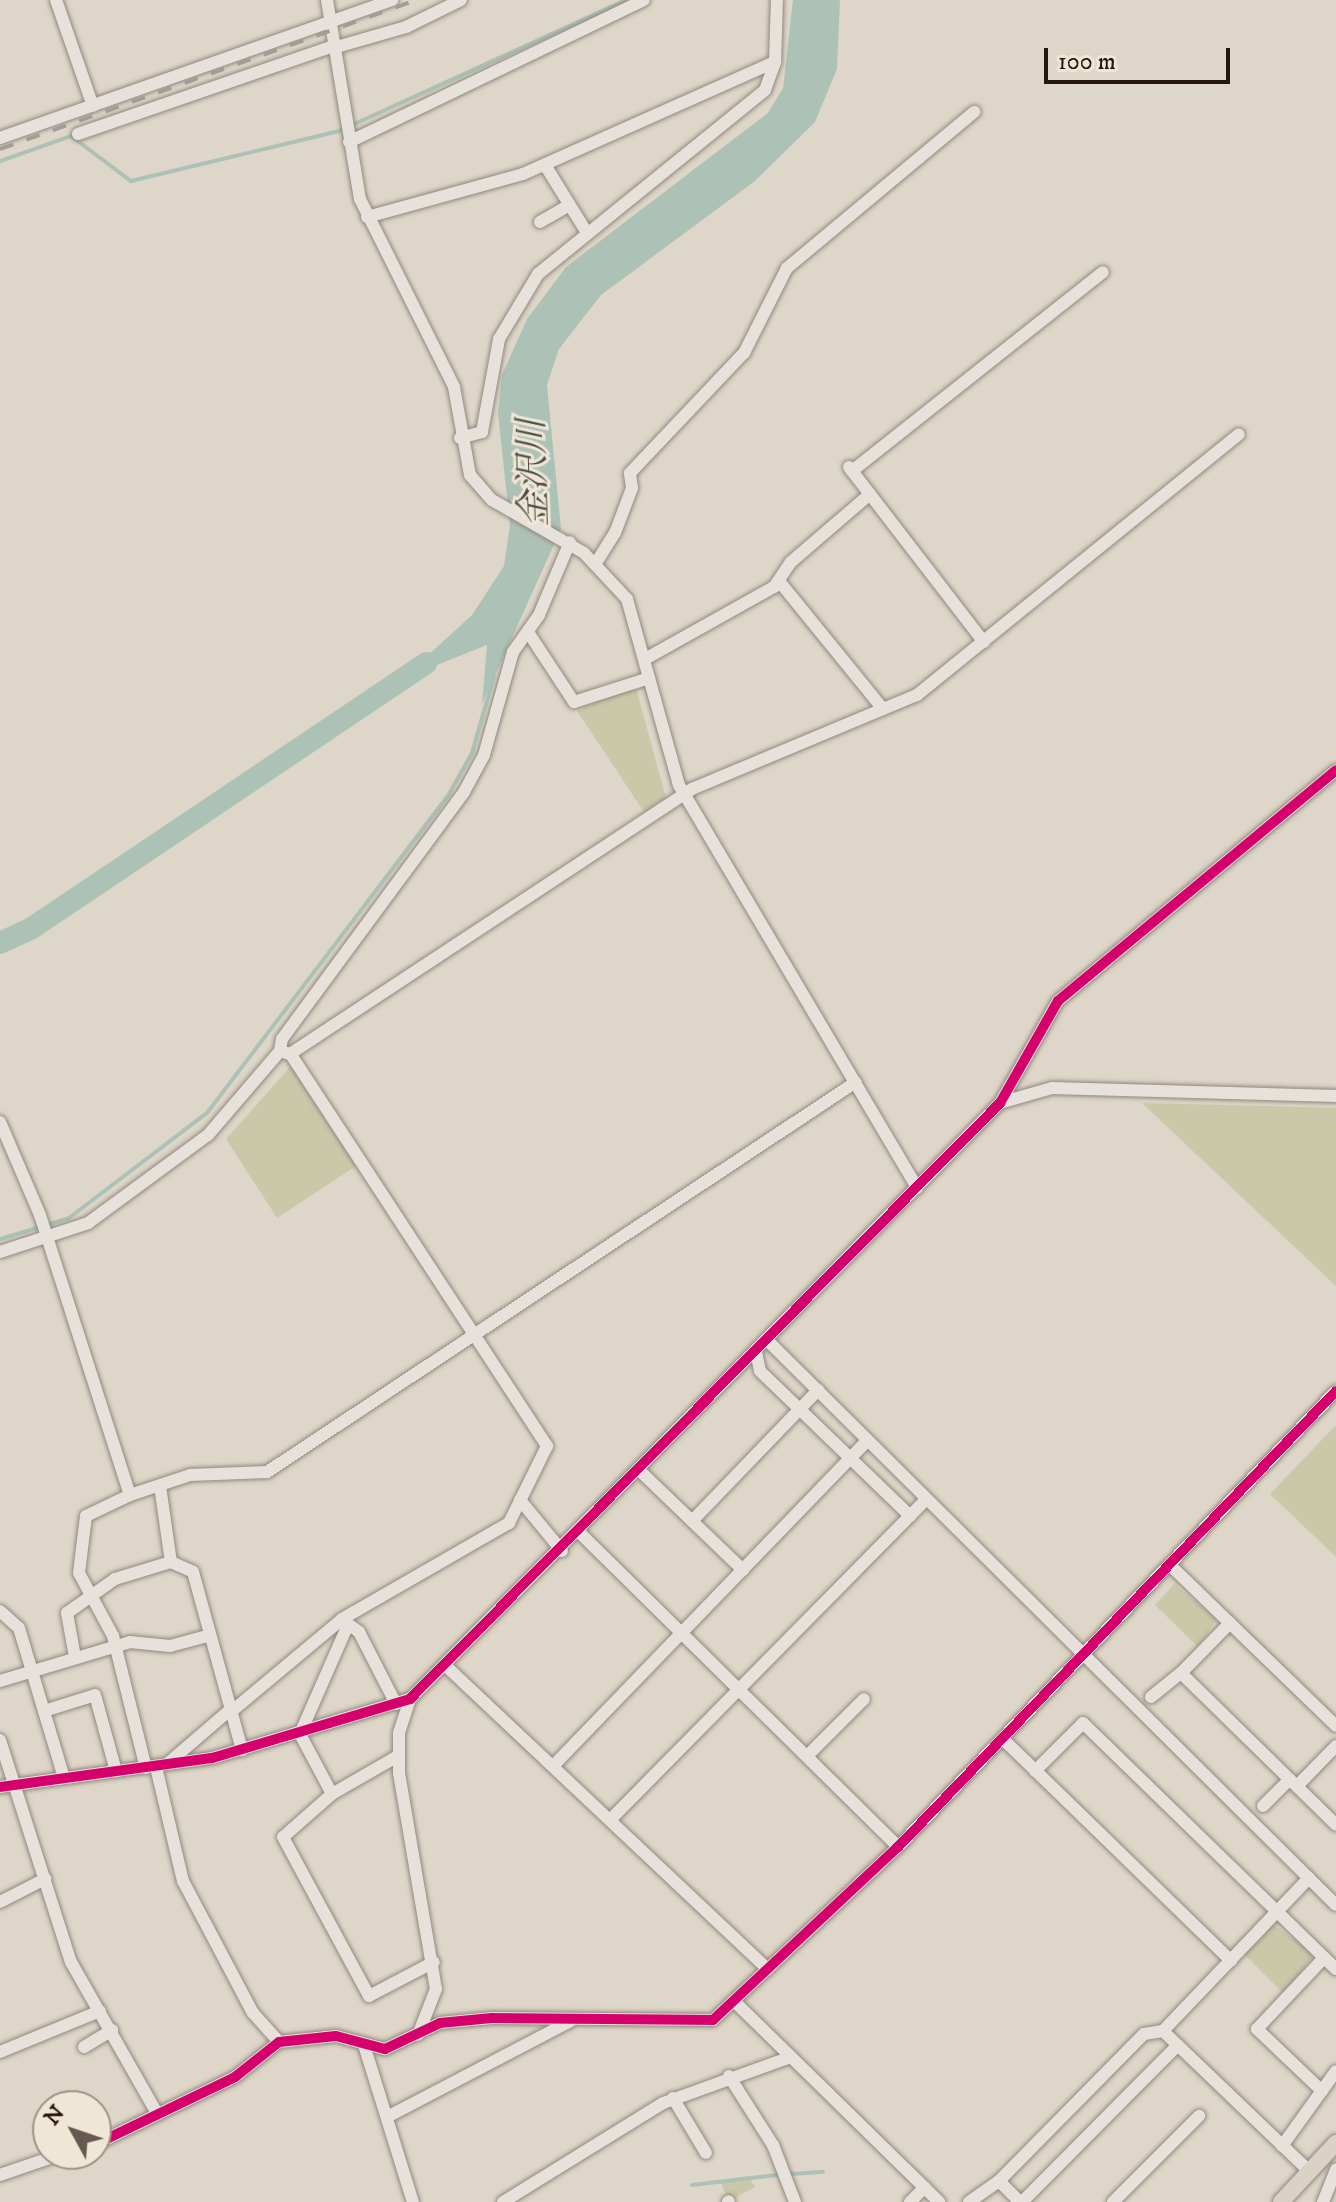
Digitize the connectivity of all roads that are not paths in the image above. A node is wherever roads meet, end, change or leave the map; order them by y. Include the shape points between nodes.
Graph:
1 (56, 0) edge
2 (327, 0) edge
3 (392, 0) edge
4 (461, 0) edge
5 (644, 0) edge
6 (777, 0) edge
7 (329, 23) junction
8 (333, 47) junction
9 (775, 62) junction
10 (93, 106) junction
11 (974, 112) dead end
12 (346, 133) junction
13 (78, 134) dead end
14 (0, 138) edge
15 (545, 165) junction
16 (569, 205) junction
17 (367, 217) junction
18 (540, 222) dead end
19 (586, 231) junction
20 (1103, 272) dead end
21 (1239, 434) dead end
22 (460, 438) junction
23 (870, 494) junction
24 (570, 542) junction
25 (596, 563) junction
26 (779, 581) junction
27 (528, 632) junction
28 (984, 642) junction
29 (645, 659) junction
30 (649, 678) junction
31 (883, 709) junction
32 (1336, 770) edge
33 (685, 795) junction
34 (285, 1053) junction
35 (856, 1082) junction
36 (1336, 1096) edge
37 (1000, 1103) junction
38 (0, 1122) edge
39 (917, 1188) junction
40 (48, 1240) junction
41 (0, 1252) edge
42 (475, 1335) junction
43 (768, 1341) junction
44 (756, 1352) junction
45 (818, 1390) junction
46 (1336, 1391) edge
47 (800, 1409) junction
48 (867, 1441) junction
49 (851, 1459) junction
50 (640, 1471) junction
51 (160, 1486) junction
52 (130, 1495) junction
53 (926, 1499) junction
54 (520, 1500) junction
55 (910, 1516) junction
56 (692, 1521) junction
57 (580, 1533) junction
58 (562, 1551) junction
59 (171, 1562) junction
60 (1170, 1565) junction
61 (743, 1570) junction
62 (87, 1598) junction
63 (0, 1611) edge
64 (344, 1623) junction
65 (1230, 1623) junction
66 (683, 1632) junction
67 (207, 1636) junction
68 (115, 1645) junction
69 (1087, 1654) junction
70 (75, 1657) junction
71 (447, 1667) junction
72 (32, 1671) junction
73 (1181, 1673) junction
74 (0, 1681) edge
75 (744, 1691) junction
76 (1151, 1697) dead end
77 (410, 1699) junction
78 (864, 1699) dead end
79 (396, 1704) junction
80 (232, 1710) junction
81 (44, 1711) junction
82 (1336, 1726) edge
83 (300, 1734) junction
84 (1003, 1739) junction
85 (0, 1740) edge
86 (1336, 1746) edge
87 (242, 1750) junction
88 (808, 1755) junction
89 (398, 1756) junction
90 (553, 1766) junction
91 (156, 1767) junction
92 (116, 1771) junction
93 (1035, 1771) junction
94 (63, 1775) junction
95 (1293, 1783) junction
96 (4, 1785) edge
97 (332, 1794) junction
98 (1263, 1806) dead end
99 (610, 1820) junction
100 (1336, 1825) edge
101 (898, 1847) junction
102 (1309, 1878) junction
103 (45, 1879) junction
104 (0, 1902) edge
105 (1336, 1905) edge
106 (1278, 1912) junction
107 (1324, 1958) junction
108 (1231, 1961) junction
109 (434, 1962) junction
110 (1336, 1969) edge
111 (768, 1970) junction
112 (735, 2002) junction
113 (100, 2011) junction
114 (574, 2020) junction
115 (112, 2030) junction
116 (1163, 2031) junction
117 (418, 2035) junction
118 (279, 2042) junction
119 (364, 2045) junction
120 (1178, 2045) junction
121 (84, 2047) dead end
122 (0, 2052) edge
123 (791, 2057) junction
124 (1336, 2071) edge
125 (729, 2076) junction
126 (1322, 2091) junction
127 (673, 2098) junction
128 (155, 2110) junction
129 (389, 2116) junction
130 (1199, 2116) dead end
131 (112, 2135) edge
132 (1336, 2143) edge
133 (1282, 2146) junction
134 (706, 2153) dead end
135 (32, 2164) edge
136 (1336, 2169) edge
137 (1310, 2172) junction
138 (0, 2175) edge
139 (999, 2181) junction
140 (925, 2187) junction
141 (413, 2202) edge
142 (503, 2202) edge
143 (795, 2202) edge
144 (910, 2202) edge
145 (939, 2202) edge
146 (969, 2202) edge
147 (1021, 2202) edge
148 (1113, 2202) edge
149 (1281, 2202) edge
150 (1323, 2202) edge

1 - 10 street
2 - 7 street
3 - 7 street
4 - 8 street via 406,27
5 - 12 street
6 - 9 street
7 - 8 street
7 - 10 street
8 - 12 street
8 - 13 street
9 - 15 street
9 - 19 street via 748,110
10 - 14 street
11 - 25 street via 787,268 744,353 630,473 632,488 615,533
12 - 17 street
15 - 16 street
15 - 17 street
16 - 18 street
16 - 19 street
17 - 22 street via 454,387
19 - 22 street via 525,291 499,339 482,432
20 - 23 street via 851,469
21 - 28 street
22 - 24 street via 470,475 503,505
23 - 26 street
23 - 28 street
24 - 25 street
24 - 27 street
25 - 29 street via 627,599
26 - 29 street
26 - 31 street
27 - 30 street via 574,702
27 - 34 street via 507,665 484,755 464,792 282,1039
28 - 31 street via 917,695
29 - 30 street
30 - 33 street
31 - 33 street
32 - 37 street via 1063,996
33 - 34 street
33 - 35 street
34 - 40 street via 193,1148 88,1223
34 - 42 street
35 - 39 street
35 - 42 street
36 - 37 street via 1052,1088
37 - 39 street
38 - 40 street
39 - 43 street
40 - 41 street
40 - 52 street
42 - 51 street via 267,1472 190,1475
42 - 54 street via 547,1446
43 - 44 street
43 - 45 street
44 - 47 street via 760,1371
44 - 50 street
45 - 47 street
45 - 48 street
46 - 60 street
47 - 49 street
47 - 56 street
48 - 49 street
48 - 53 street
49 - 55 street
49 - 61 street
50 - 56 street
50 - 57 street
51 - 52 street
51 - 59 street
52 - 62 street via 95,1508 82,1523 79,1573
53 - 55 street
53 - 69 street
54 - 58 street
54 - 64 street via 509,1523 486,1541
55 - 75 street
56 - 61 street
57 - 58 street
57 - 66 street
58 - 71 street
59 - 62 street via 115,1579
59 - 67 street via 193,1572
60 - 65 street
60 - 69 street
61 - 66 street
62 - 68 street
62 - 70 street via 64,1623
63 - 72 street via 19,1628
64 - 79 street via 359,1632
64 - 80 street
64 - 83 street
65 - 73 street
65 - 82 street
66 - 75 street
66 - 90 street
67 - 68 street via 170,1646
67 - 80 street
68 - 70 street
68 - 91 street
69 - 84 street
69 - 102 street
70 - 72 street
71 - 77 street
71 - 90 street
72 - 74 street
72 - 81 street
73 - 76 street
73 - 95 street
75 - 88 street
75 - 99 street
77 - 79 street
77 - 89 street
78 - 88 street
79 - 83 street
80 - 87 street
80 - 91 street
81 - 92 street via 95,1695
81 - 94 street
83 - 87 street
83 - 97 street
84 - 93 street
84 - 101 street
85 - 96 street
86 - 95 street
87 - 91 street
88 - 101 street
89 - 97 street
89 - 109 street
90 - 99 street
91 - 92 street
91 - 118 street via 183,1881 253,2013
92 - 94 street
93 - 106 street via 1083,1723
93 - 108 street
94 - 96 street
95 - 98 street
95 - 100 street
96 - 103 street
97 - 109 street via 283,1837 369,1996
99 - 111 street
101 - 111 street
102 - 105 street
102 - 106 street
103 - 104 street
103 - 113 street via 71,1962
106 - 107 street
106 - 108 street
107 - 110 street
107 - 126 street via 1257,2029
108 - 116 street
109 - 117 street via 434,2007
111 - 112 street
112 - 114 street via 704,2024
112 - 123 street
113 - 115 street
113 - 122 street
114 - 117 street via 440,2023
114 - 129 street
115 - 121 street
115 - 128 street
116 - 120 street
116 - 139 street via 1144,2034
117 - 119 street via 385,2049
118 - 119 street via 336,2036
118 - 128 street via 235,2077
119 - 129 street
120 - 133 street
120 - 147 street
123 - 125 street
123 - 140 street
124 - 126 street
125 - 127 street
125 - 143 street via 773,2145
126 - 133 street
127 - 134 street
127 - 142 street
128 - 131 street
129 - 141 street
130 - 148 street
132 - 137 main road
133 - 137 street
135 - 138 street
136 - 150 street
137 - 149 main road
139 - 146 street
139 - 147 street
140 - 144 street
140 - 145 street

